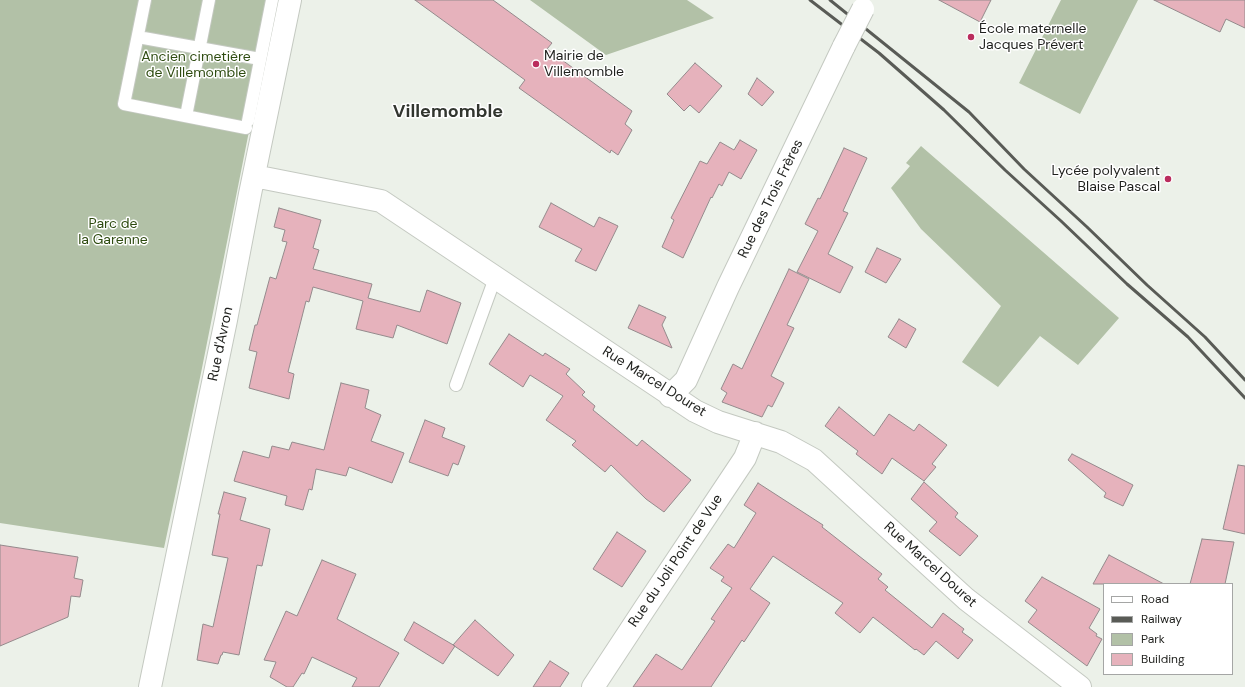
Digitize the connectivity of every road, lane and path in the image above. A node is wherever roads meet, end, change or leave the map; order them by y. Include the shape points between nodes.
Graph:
1 (145, 0) edge
2 (209, 0) edge
3 (272, 0) edge
4 (290, 0) edge
5 (865, 5) edge
6 (138, 37) junction
7 (200, 48) junction
8 (260, 59) junction
9 (186, 116) junction
10 (254, 176) junction
11 (495, 278) junction
12 (456, 385) dead end
13 (670, 396) junction
14 (755, 433) junction
15 (150, 687) edge
16 (593, 687) edge
17 (1080, 687) edge

1 - 6 lane
2 - 7 lane
3 - 8 lane
4 - 10 street, Rue d'Avron
5 - 13 street, Rue des Trois Frères, bridge via 728,287 686,380
6 - 7 lane
6 - 9 lane via 124,104
7 - 8 lane
7 - 9 lane
8 - 9 lane via 247,124
10 - 11 street, Rue Marcel Douret via 381,201
10 - 15 street, Rue d'Avron
11 - 12 lane
11 - 13 street, Rue Marcel Douret
13 - 14 street, Rue Marcel Douret via 718,422
14 - 16 street, Rue du Joli Point de Vue via 745,458
14 - 17 street, Rue Marcel Douret via 781,442 814,460 966,599

